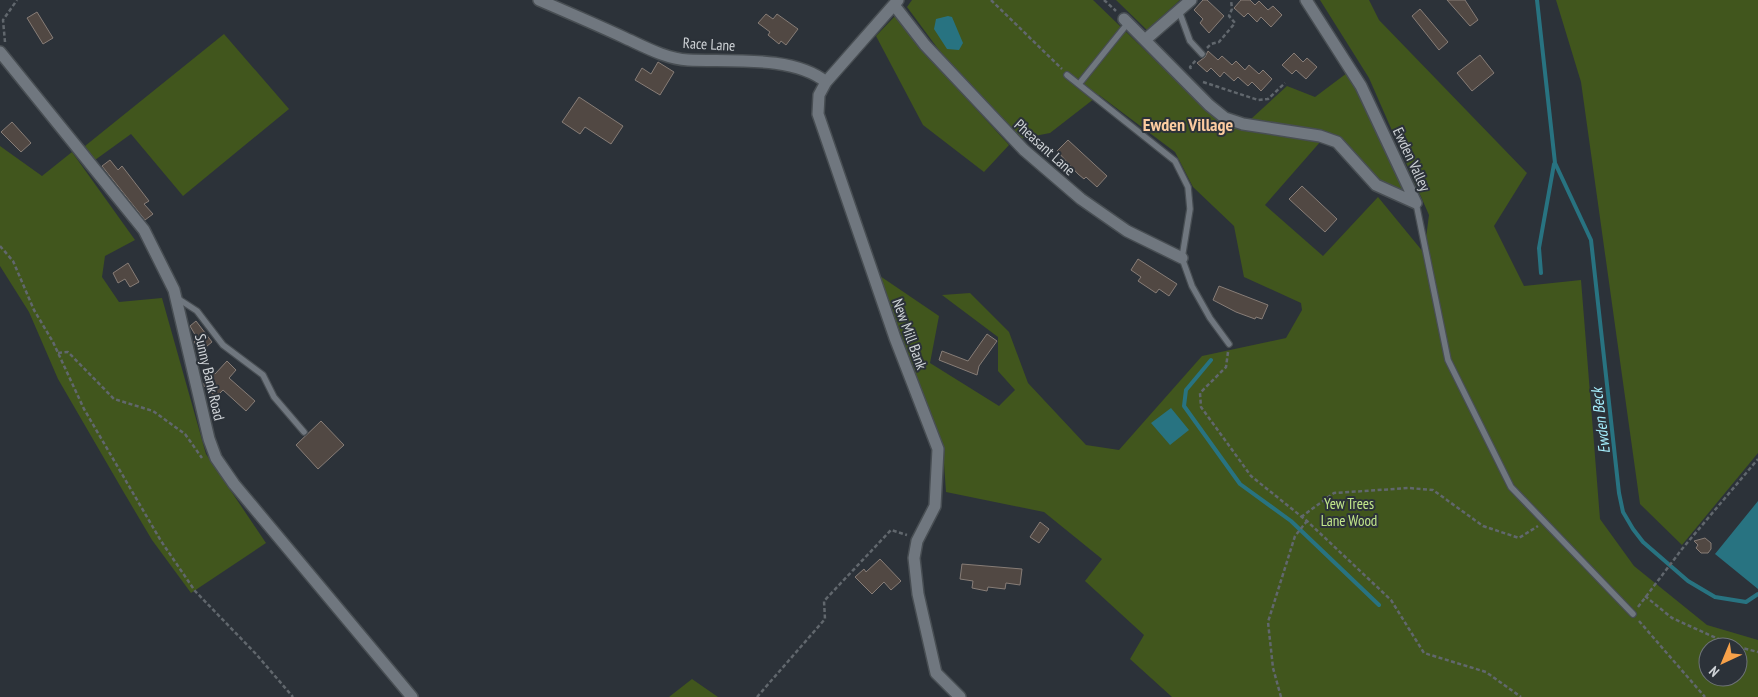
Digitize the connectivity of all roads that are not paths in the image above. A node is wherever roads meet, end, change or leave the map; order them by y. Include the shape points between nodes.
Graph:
1 (539, 0) edge
2 (1191, 0) edge
3 (1306, 0) edge
4 (896, 2) edge
5 (1179, 10) junction
6 (1126, 21) joint
7 (1145, 40) junction
8 (3, 48) edge
9 (1202, 54) road end
10 (1067, 74) road end
11 (826, 82) junction
12 (1079, 84) junction
13 (1416, 204) junction
14 (1182, 258) junction
15 (175, 297) junction
16 (1229, 344) road end
17 (304, 432) dead end
18 (1633, 614) road end
19 (412, 697) edge
20 (960, 697) edge

1 - 11 street, Race Lane via 662,54 686,60 748,60 773,64 815,73
2 - 5 street
3 - 13 street, Ewden Valley via 1361,86
4 - 11 street, New Mill Bank
4 - 14 street, Pheasant Lane via 925,45 1024,150 1081,199 1127,231
5 - 7 street
5 - 9 lane via 1190,40
6 - 7 street, Ewden Valley
6 - 12 lane
7 - 13 street, Ewden Valley via 1225,118 1337,142 1376,185
8 - 15 street, Sunny Bank Road via 144,230
10 - 12 lane
11 - 20 street, New Mill Bank via 818,95 818,114 895,338 938,449 935,506 917,541 914,558 918,594 936,672
12 - 14 lane via 1175,161 1188,187 1190,210
13 - 18 lane via 1448,360 1511,487
14 - 16 lane via 1192,286
15 - 17 lane via 197,310 223,344 263,375 274,397
15 - 19 street, Sunny Bank Road via 216,458 286,548

